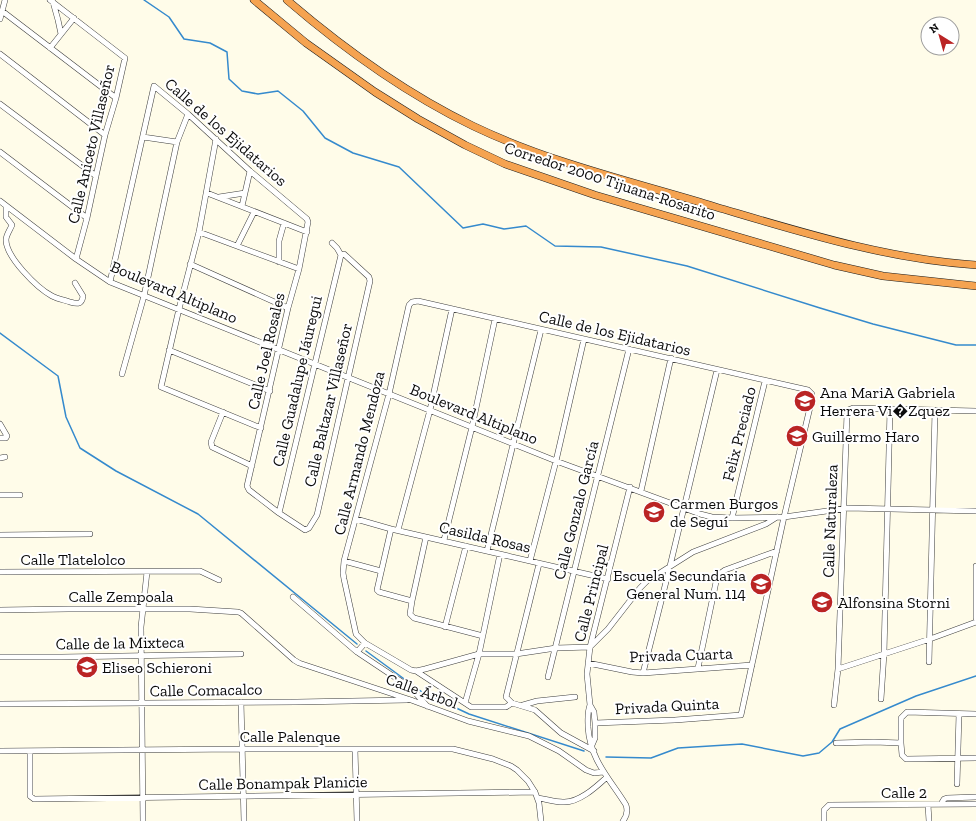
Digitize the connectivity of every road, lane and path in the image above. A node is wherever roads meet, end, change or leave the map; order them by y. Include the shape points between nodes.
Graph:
1 (5, 0) edge
2 (254, 0) edge
3 (287, 0) edge
4 (51, 1) edge
5 (2, 11) junction
6 (74, 18) junction
7 (0, 19) edge
8 (61, 34) junction
9 (50, 48) junction
10 (0, 54) edge
11 (116, 98) junction
12 (0, 104) edge
13 (188, 114) junction
14 (105, 135) junction
15 (143, 137) junction
16 (216, 139) junction
17 (178, 142) junction
18 (0, 152) edge
19 (250, 171) junction
20 (96, 176) junction
21 (207, 193) junction
22 (245, 193) junction
23 (218, 197) junction
24 (0, 201) edge
25 (6, 206) junction
26 (242, 206) junction
27 (254, 212) junction
28 (87, 218) junction
29 (307, 219) joint
30 (284, 223) junction
31 (199, 232) junction
32 (307, 232) junction
33 (332, 242) dead end
34 (237, 246) junction
35 (341, 255) junction
36 (76, 259) junction
37 (279, 262) junction
38 (190, 264) junction
39 (976, 265) edge
40 (299, 269) junction
41 (110, 282) junction
42 (75, 283) dead end
43 (976, 286) edge
44 (144, 296) junction
45 (412, 302) joint
46 (288, 308) junction
47 (179, 309) junction
48 (452, 309) junction
49 (495, 320) junction
50 (541, 330) junction
51 (584, 339) junction
52 (629, 349) junction
53 (170, 350) junction
54 (279, 350) junction
55 (671, 358) junction
56 (316, 364) junction
57 (717, 370) junction
58 (122, 374) dead end
59 (348, 377) junction
60 (765, 381) junction
61 (270, 391) junction
62 (389, 394) junction
63 (890, 409) junction
64 (430, 410) junction
65 (935, 410) junction
66 (223, 412) junction
67 (976, 412) edge
68 (0, 424) edge
69 (472, 427) junction
70 (261, 428) junction
71 (3, 438) edge
72 (514, 444) junction
73 (556, 461) junction
74 (252, 466) junction
75 (597, 476) junction
76 (630, 487) junction
77 (641, 492) junction
78 (0, 495) edge
79 (20, 495) dead end
80 (843, 508) junction
81 (683, 509) junction
82 (887, 509) junction
83 (932, 510) junction
84 (976, 511) edge
85 (279, 513) junction
86 (777, 517) junction
87 (784, 517) junction
88 (732, 518) junction
89 (356, 519) junction
90 (391, 529) junction
91 (398, 530) junction
92 (90, 534) dead end
93 (0, 535) edge
94 (426, 537) junction
95 (444, 540) junction
96 (466, 546) junction
97 (487, 551) junction
98 (777, 551) junction
99 (500, 554) junction
100 (344, 561) junction
101 (530, 561) junction
102 (539, 564) junction
103 (670, 566) junction
104 (976, 566) edge
105 (381, 571) junction
106 (574, 571) junction
107 (0, 572) edge
108 (147, 572) junction
109 (608, 579) junction
110 (219, 580) dead end
111 (293, 598) dead end
112 (412, 601) junction
113 (0, 610) edge
114 (142, 610) junction
115 (241, 613) joint
116 (976, 618) edge
117 (976, 622) edge
118 (446, 627) junction
119 (483, 636) junction
120 (930, 639) junction
121 (365, 643) junction
122 (590, 647) junction
123 (556, 648) junction
124 (357, 652) junction
125 (242, 654) dead end
126 (479, 654) junction
127 (516, 654) junction
128 (884, 654) junction
129 (141, 655) junction
130 (0, 657) edge
131 (929, 662) dead end
132 (588, 663) junction
133 (752, 665) junction
134 (698, 668) junction
135 (838, 669) junction
136 (416, 671) junction
137 (643, 673) junction
138 (548, 676) dead end
139 (575, 697) dead end
140 (881, 699) dead end
141 (411, 700) junction
142 (510, 701) junction
143 (241, 702) junction
144 (0, 704) edge
145 (142, 704) junction
146 (465, 704) junction
147 (522, 705) junction
148 (590, 705) junction
149 (834, 705) dead end
150 (428, 707) junction
151 (959, 714) junction
152 (976, 714) edge
153 (595, 723) junction
154 (901, 743) junction
155 (836, 744) dead end
156 (592, 745) junction
157 (242, 749) junction
158 (355, 749) junction
159 (143, 750) junction
160 (0, 751) edge
161 (30, 751) junction
162 (594, 751) junction
163 (958, 758) junction
164 (976, 758) edge
165 (605, 775) junction
166 (957, 784) dead end
167 (535, 792) junction
168 (357, 794) junction
169 (244, 797) junction
170 (976, 797) edge
171 (142, 798) junction
172 (538, 798) junction
173 (940, 804) junction
174 (976, 804) edge
175 (928, 805) junction
176 (143, 821) edge
177 (244, 821) edge
178 (357, 821) edge
179 (541, 821) edge
180 (623, 821) edge
181 (824, 821) edge
182 (929, 821) edge

1 - 5 street
2 - 43 highway, Corredor 2000 Tijuana-Rosarito via 306,43 375,92 418,119 504,164 594,194 834,265 883,276
3 - 39 highway, Corredor 2000 Tijuana-Rosarito via 354,55 391,80 473,126 516,144 585,169 837,242 882,252
4 - 6 street, Calle Aniceto Villaseñor
4 - 8 street
5 - 7 street
5 - 9 street
6 - 8 street
6 - 11 street, Calle Aniceto Villaseñor via 125,58
8 - 9 street
9 - 11 street
10 - 14 street
11 - 14 street, Calle Aniceto Villaseñor
12 - 20 street
13 - 15 street, Calle de los Ejidatarios via 154,86
13 - 16 street, Calle de los Ejidatarios
13 - 17 street
14 - 20 street, Calle Aniceto Villaseñor
15 - 17 street
15 - 41 street, Calle de los Ejidatarios
16 - 19 street, Calle de los Ejidatarios
16 - 21 street
17 - 44 street
18 - 28 street
19 - 22 street
19 - 29 street, Calle de los Ejidatarios
20 - 28 street, Calle Aniceto Villaseñor
21 - 23 street
21 - 31 street
22 - 23 street
22 - 26 street
23 - 26 street
24 - 25 street, Boulevard Altiplano
25 - 36 street, Boulevard Altiplano
25 - 42 street via 6,217 12,225 6,237 8,250 28,275 54,297 76,304 83,301 83,296
26 - 27 street
27 - 30 street
27 - 34 street
28 - 36 street, Calle Aniceto Villaseñor
29 - 32 street, Calle Joel Rosales
30 - 32 street
30 - 37 street via 279,241
31 - 34 street
31 - 38 street
32 - 40 street, Calle Joel Rosales
33 - 35 street
34 - 37 street
35 - 56 street, Calle Guadalupe Jáuregui
35 - 59 street, Calle Baltazar Villaseñor via 344,254 370,279
36 - 41 street, Boulevard Altiplano
37 - 40 street
38 - 46 street
38 - 47 street
40 - 46 street, Calle Joel Rosales
41 - 44 street, Boulevard Altiplano
44 - 47 street, Boulevard Altiplano
44 - 58 street
45 - 48 street, Calle de los Ejidatarios via 418,301
45 - 62 street, Calle Armando Mendoza via 408,308
46 - 54 street, Calle Joel Rosales
47 - 53 street
47 - 54 street, Boulevard Altiplano
48 - 49 street, Calle de los Ejidatarios
48 - 64 street
49 - 50 street, Calle de los Ejidatarios
49 - 69 street
50 - 51 street, Calle de los Ejidatarios
50 - 72 street
51 - 52 street, Calle de los Ejidatarios
51 - 73 street
52 - 55 street, Calle de los Ejidatarios
52 - 75 street, Calle Gonzalo García
53 - 61 street
53 - 66 street via 162,388
54 - 56 street, Boulevard Altiplano
54 - 61 street, Calle Joel Rosales
55 - 57 street, Calle de los Ejidatarios
55 - 77 street
56 - 59 street, Boulevard Altiplano
56 - 85 street, Calle Guadalupe Jáuregui
57 - 60 street, Calle de los Ejidatarios
57 - 81 street
59 - 62 street, Boulevard Altiplano
59 - 85 street, Calle Baltazar Villaseñor via 317,515 305,530
60 - 87 street, Calle de los Ejidatarios via 808,390 812,394
60 - 88 street, Felix Preciado
61 - 70 street, Calle Joel Rosales
62 - 64 street, Boulevard Altiplano
62 - 89 street, Calle Armando Mendoza
63 - 65 street
63 - 80 street, Calle Naturaleza via 848,410
63 - 82 street
64 - 69 street, Boulevard Altiplano
64 - 91 street
65 - 67 street
65 - 83 street
66 - 70 street
66 - 74 street via 211,442 212,447
68 - 71 street via 6,434
69 - 72 street, Boulevard Altiplano
69 - 95 street
70 - 74 street, Calle Joel Rosales
72 - 73 street, Boulevard Altiplano
72 - 97 street
73 - 75 street, Boulevard Altiplano
73 - 101 street
74 - 85 street, Calle Joel Rosales via 248,489
75 - 76 street, Boulevard Altiplano
75 - 106 street, Calle Gonzalo García
76 - 77 street, Boulevard Altiplano
76 - 109 street, Calle Principal
77 - 81 street, Boulevard Altiplano
78 - 79 street
80 - 82 street, Boulevard Altiplano
80 - 87 street, Boulevard Altiplano
80 - 135 street, Calle Naturaleza
81 - 88 street, Boulevard Altiplano via 706,516
81 - 103 street
82 - 83 street, Boulevard Altiplano
82 - 128 street
83 - 84 street, Boulevard Altiplano
83 - 120 street
86 - 87 street, Boulevard Altiplano
86 - 88 street, Boulevard Altiplano
86 - 103 street via 766,524 693,552
87 - 98 street
89 - 90 street, Casilda Rosas
89 - 100 street, Calle Armando Mendoza
90 - 91 street, Casilda Rosas
90 - 105 street
91 - 94 street, Casilda Rosas
92 - 93 street
94 - 95 street, Casilda Rosas
94 - 112 street
95 - 96 street, Casilda Rosas
96 - 97 street, Casilda Rosas
96 - 118 street
97 - 99 street, Casilda Rosas
98 - 133 street
98 - 134 street via 718,575
99 - 101 street, Casilda Rosas
99 - 119 street
100 - 105 street
100 - 121 street, Calle Armando Mendoza via 343,573 356,634
101 - 102 street, Casilda Rosas
102 - 106 street, Casilda Rosas
102 - 127 street
103 - 122 street via 644,584
103 - 137 street
104 - 116 street
105 - 112 street via 378,591
106 - 109 street, Casilda Rosas
106 - 123 street, Calle Gonzalo García
107 - 108 street, Calle Tlatelolco
108 - 110 street via 200,571
108 - 114 street
109 - 122 street, Calle Principal
111 - 124 street
112 - 118 street via 412,616
113 - 114 street, Calle Zempoala
114 - 115 street, Calle Zempoala
114 - 129 street
115 - 141 street, Calle Árbol via 299,663
117 - 120 street
118 - 119 street
119 - 126 street
120 - 128 street
120 - 131 street
121 - 124 street
121 - 136 street
122 - 123 street
122 - 132 street, Calle Principal
123 - 127 street
123 - 138 street, Calle Gonzalo García
124 - 150 street via 411,688
125 - 129 street, Calle de la Mixteca
126 - 127 street
126 - 136 street
126 - 146 street
127 - 142 street via 506,695
128 - 135 street
128 - 140 street
129 - 130 street, Calle de la Mixteca
129 - 145 street
132 - 137 street, Privada Cuarta
132 - 148 street, Calle Principal
133 - 134 street, Privada Cuarta
133 - 153 street, Privada Quinta via 741,715
134 - 137 street, Privada Cuarta
135 - 149 street, Calle Naturaleza
136 - 146 street
139 - 147 street
141 - 143 street, Calle Comacalco
141 - 150 street, Calle Árbol
142 - 146 street via 506,707 492,708 471,707
142 - 147 street
143 - 145 street, Calle Comacalco
143 - 157 street
144 - 145 street, Calle Comacalco
145 - 159 street
147 - 162 street via 534,710 561,733
148 - 153 street, Calle Principal
148 - 156 street, Calle Principal via 589,740
150 - 165 street, Calle Árbol via 468,721 529,736 559,751 586,770
151 - 152 street
151 - 154 street via 907,712 901,718
151 - 163 street
153 - 156 street, Calle Principal via 596,738
154 - 155 street
154 - 163 street via 902,755 906,759
156 - 162 street, Calle Principal
157 - 158 street, Calle Palenque
157 - 159 street, Calle Palenque
157 - 169 street
158 - 167 street, Calle Palenque via 453,749 512,766 528,781
158 - 168 street
159 - 161 street, Calle Palenque
159 - 171 street
160 - 161 street, Calle Palenque
161 - 171 street, Calle Bonampak Planicie via 30,796 34,799
162 - 165 street, Calle Principal
163 - 164 street
163 - 166 street
165 - 172 street via 589,792 570,802
165 - 180 street, Calle Principal via 627,810
167 - 168 street, Calle Bonampak Planicie
167 - 172 street, Calle Palenque
168 - 169 street, Calle Bonampak Planicie
168 - 178 street
169 - 171 street, Calle Bonampak Planicie
169 - 177 street
170 - 173 street via 947,798
171 - 176 street
172 - 179 street, Calle Palenque
173 - 174 street, Calle 2
173 - 175 street, Calle 2
175 - 181 street, Calle 2 via 833,805 824,810
175 - 182 street

